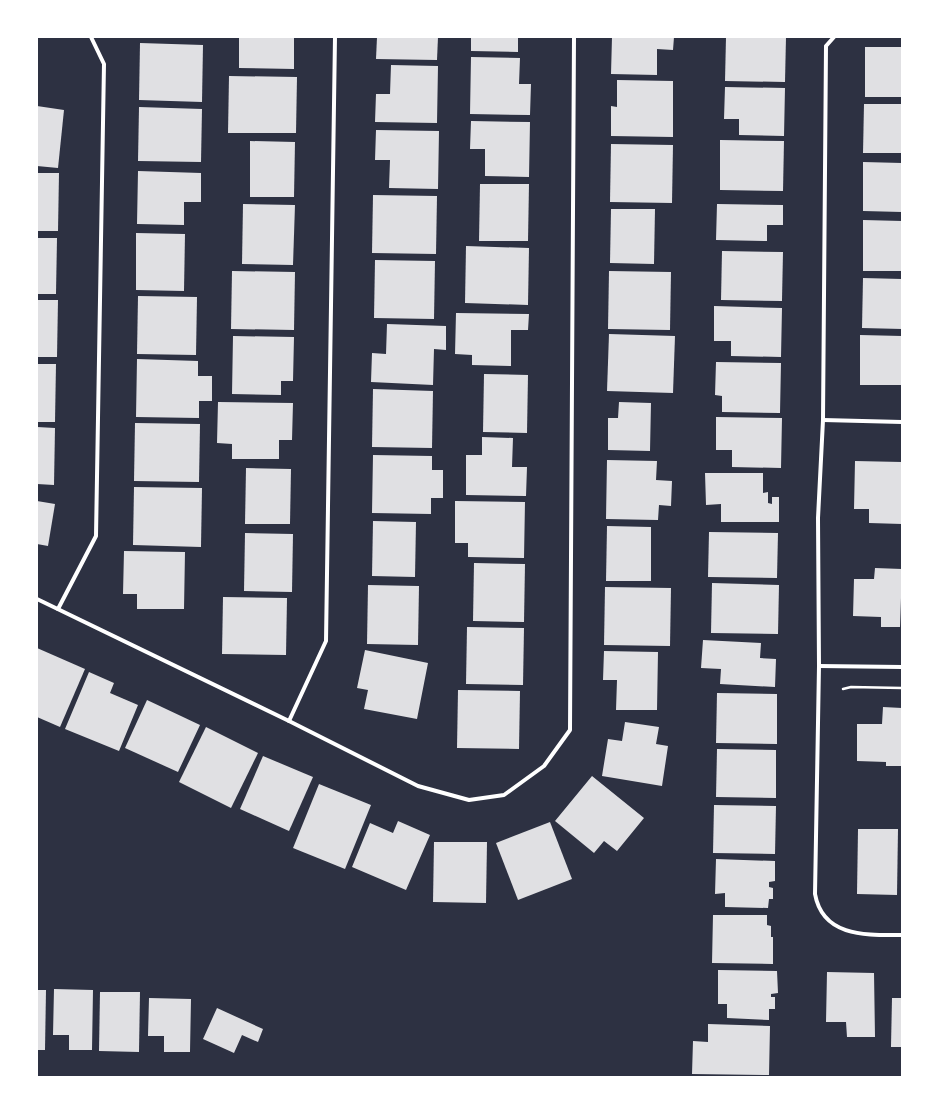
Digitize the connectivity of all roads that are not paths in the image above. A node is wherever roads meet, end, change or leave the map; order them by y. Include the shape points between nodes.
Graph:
1 (91, 37) edge
2 (335, 37) edge
3 (574, 37) edge
4 (834, 37) edge
5 (823, 420) junction
6 (902, 422) edge
7 (37, 599) edge
8 (58, 609) junction
9 (819, 666) junction
10 (902, 667) edge
11 (289, 721) junction
12 (902, 935) edge

1 - 8 street via 104,64 96,536
2 - 11 street via 326,641
3 - 11 street via 570,730 544,766 504,795 469,800 418,786
4 - 5 street via 826,46
5 - 6 street
5 - 9 street via 818,518
7 - 8 street
8 - 11 street
9 - 10 street
9 - 12 street via 816,901 826,918 848,932

